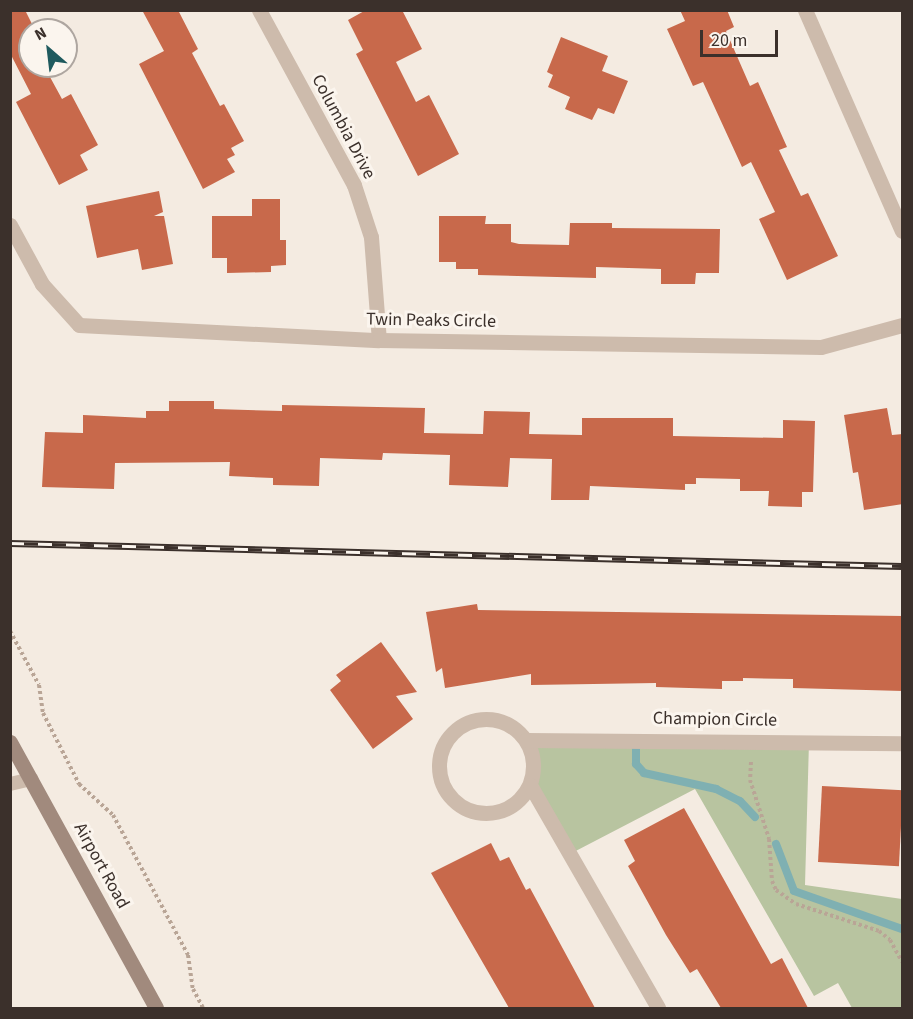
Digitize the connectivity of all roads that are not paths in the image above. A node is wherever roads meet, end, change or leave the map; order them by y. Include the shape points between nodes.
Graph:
1 (259, 10) edge
2 (805, 10) edge
3 (10, 225) edge
4 (903, 231) edge
5 (903, 325) edge
6 (379, 340) junction
7 (526, 740) junction
8 (10, 742) edge
9 (903, 743) edge
10 (32, 779) junction
11 (10, 784) edge
12 (530, 785) junction
13 (156, 1008) edge
14 (658, 1008) edge

1 - 6 street, Columbia Drive via 354,185 371,237
2 - 4 street
3 - 6 street, Twin Peaks Circle via 42,284 79,325
5 - 6 street, Twin Peaks Circle via 821,347
7 - 9 street, Champion Circle
7 - 12 street via 534,762
7 - 12 street via 502,721 471,721 447,739 439,769 451,798 478,812 509,807
8 - 10 main road, Airport Road
10 - 11 lane
10 - 13 main road, Airport Road
12 - 14 street via 638,980

